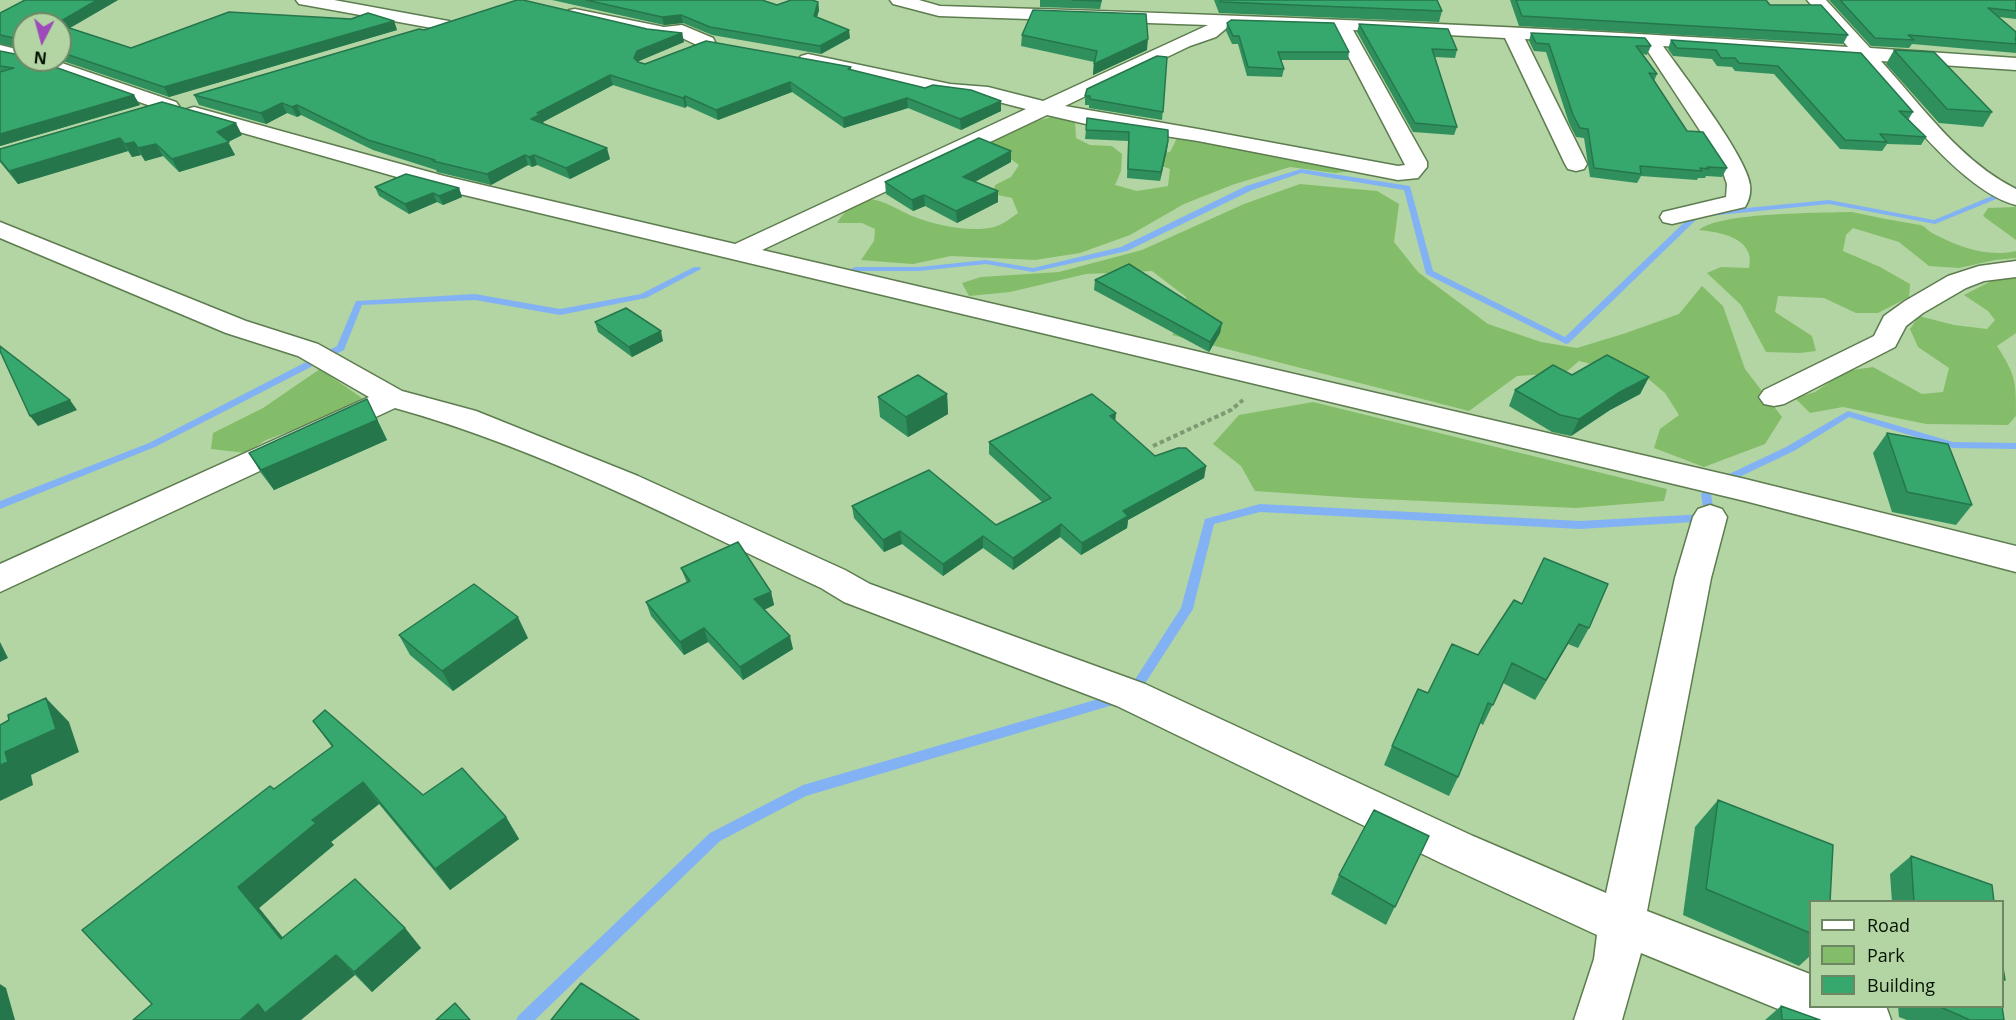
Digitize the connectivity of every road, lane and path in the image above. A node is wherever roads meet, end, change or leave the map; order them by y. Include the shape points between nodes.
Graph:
1 (305, 0) edge
2 (899, 0) edge
3 (1816, 0) edge
4 (1135, 9) edge
5 (561, 11) edge
6 (466, 18) edge
7 (1224, 21) junction
8 (1340, 24) junction
9 (443, 25) junction
10 (1513, 34) junction
11 (398, 39) edge
12 (1649, 39) junction
13 (1863, 52) junction
14 (677, 54) edge
15 (792, 57) edge
16 (2016, 64) edge
17 (69, 72) edge
18 (203, 96) edge
19 (168, 106) junction
20 (1045, 108) junction
21 (135, 116) edge
22 (1576, 164) dead end
23 (2016, 198) edge
24 (1672, 217) dead end
25 (0, 229) edge
26 (738, 252) junction
27 (2016, 269) edge
28 (1264, 377) junction
29 (1774, 397) dead end
30 (392, 398) junction
31 (1153, 446) dead end
32 (1710, 517) dead end
33 (2016, 559) edge
34 (0, 579) edge
35 (1622, 923) junction
36 (1809, 998) edge
37 (1838, 1008) edge
38 (1598, 1020) edge
39 (1867, 1020) edge

1 - 9 street
2 - 4 street via 939,11
3 - 13 street
4 - 7 street
5 - 14 street via 664,33 682,31 716,44
6 - 9 street
7 - 8 street via 1287,16
7 - 20 street via 1209,33
8 - 10 street
8 - 20 street via 1416,162 1410,173
9 - 11 street
10 - 12 street
10 - 22 street
12 - 13 street
12 - 24 street via 1729,158 1739,184 1737,202
13 - 16 street
13 - 23 street via 1959,160 1994,187
15 - 20 street via 950,90 988,93
17 - 19 street
18 - 19 street
19 - 21 street
19 - 26 street via 439,182
20 - 26 street
25 - 30 street via 236,327 308,350
26 - 28 street
27 - 29 street via 1979,274 1957,282 1894,322 1885,341
28 - 31 path via 1231,410
28 - 33 street via 1745,489
30 - 34 street
30 - 35 street via 465,418 627,484 857,593 1131,695
32 - 35 street
35 - 36 street
35 - 38 street via 1617,959
37 - 39 street

